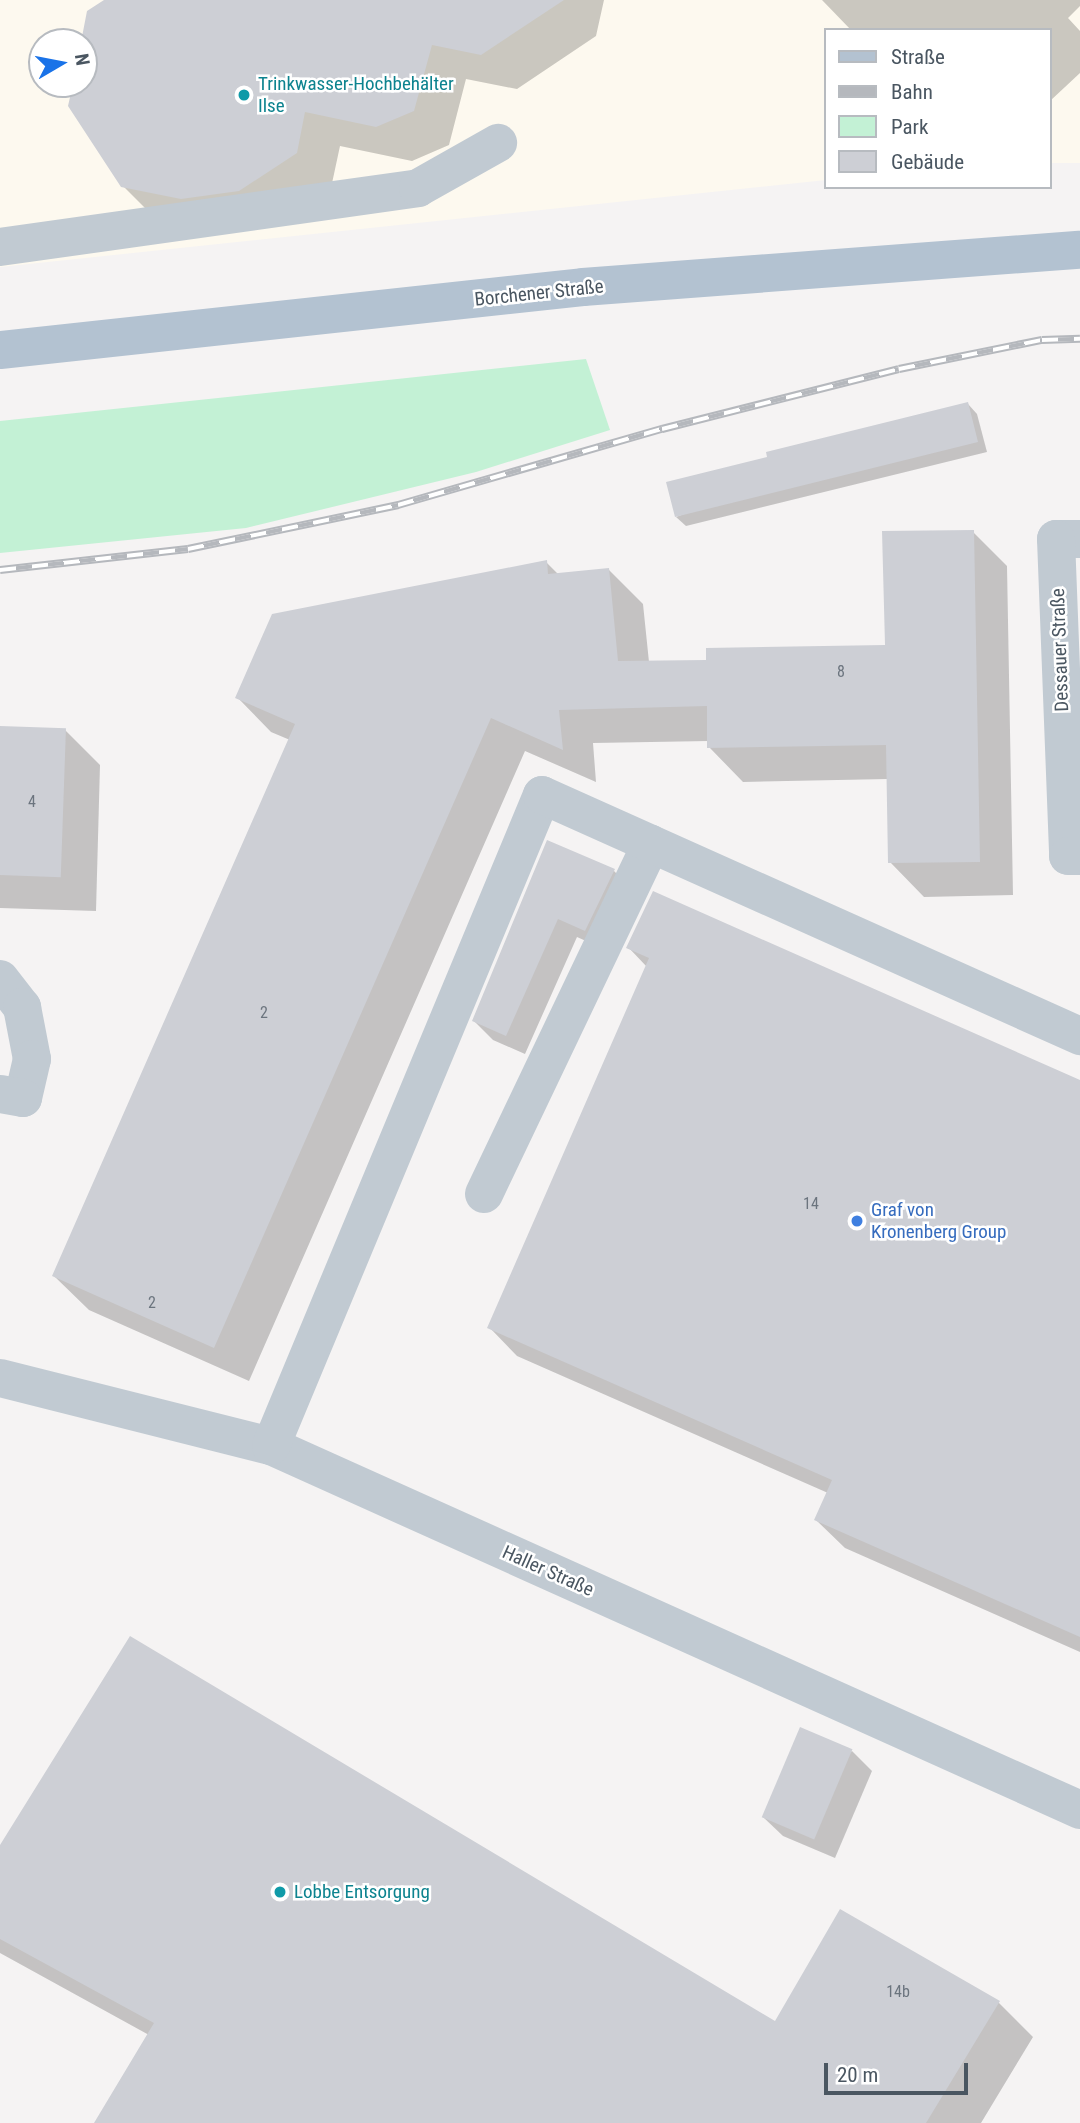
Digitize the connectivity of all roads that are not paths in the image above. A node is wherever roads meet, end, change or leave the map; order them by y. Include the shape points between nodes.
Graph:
1 (498, 143) dead end
2 (0, 247) edge
3 (1080, 250) edge
4 (0, 350) edge
5 (1080, 539) edge
6 (651, 844) junction
7 (1080, 856) edge
8 (0, 979) edge
9 (1080, 1036) edge
10 (0, 1094) edge
11 (484, 1194) dead end
12 (0, 1378) edge
13 (271, 1447) junction
14 (1080, 1810) edge

1 - 2 street via 418,188
3 - 4 main road, Borchener Straße via 583,287
5 - 7 street, Dessauer Straße via 1056,539 1068,856
6 - 9 street
6 - 11 street
6 - 13 street via 542,795
8 - 10 street via 22,1007 32,1059 23,1098
12 - 13 street, Haller Straße
13 - 14 street, Haller Straße

